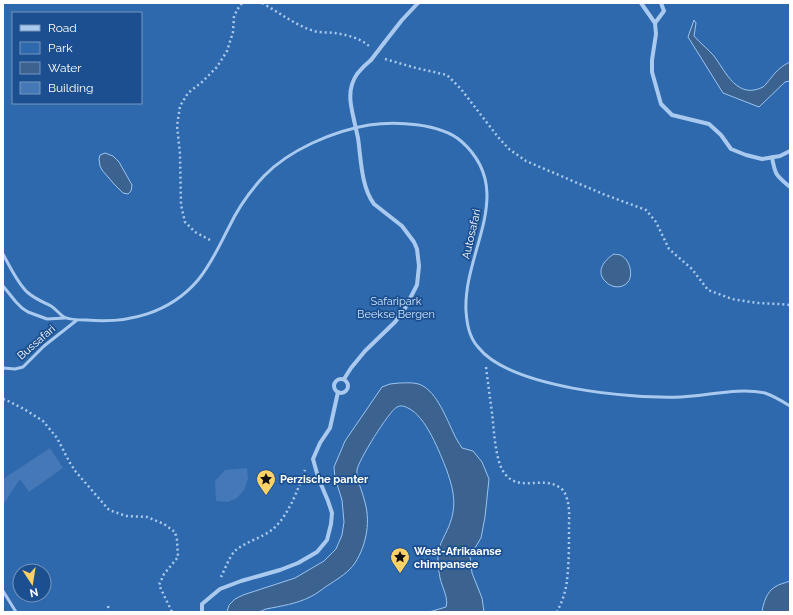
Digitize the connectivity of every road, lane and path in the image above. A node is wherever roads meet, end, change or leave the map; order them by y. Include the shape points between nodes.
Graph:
1 (243, 3) edge
2 (262, 3) edge
3 (418, 3) edge
4 (641, 3) edge
5 (661, 3) edge
6 (655, 23) junction
7 (371, 48) dead end
8 (381, 56) dead end
9 (790, 151) edge
10 (772, 157) junction
11 (790, 187) edge
12 (220, 245) junction
13 (3, 254) edge
14 (3, 286) edge
15 (790, 306) edge
16 (65, 318) junction
17 (78, 320) junction
18 (485, 355) junction
19 (3, 368) edge
20 (344, 379) junction
21 (338, 392) junction
22 (3, 399) edge
23 (790, 406) edge
24 (313, 459) junction
25 (220, 579) dead end
26 (3, 591) edge
27 (108, 606) dead end
28 (16, 612) edge
29 (109, 612) edge
30 (172, 612) edge
31 (202, 612) edge
32 (557, 612) edge

1 - 12 path via 234,16 233,32 227,51 218,67 188,93 180,106 176,126 185,222 195,232
2 - 7 path via 294,23 315,32 336,33 355,38
3 - 20 street, bridge via 358,74 353,82 350,98 364,181 370,199 402,226 414,242 419,271 417,285 395,322 365,351
4 - 6 street
5 - 6 street via 664,11
6 - 10 street via 652,72 661,104 672,116 708,124 731,149 746,155
8 - 15 path via 386,60 447,75 509,149 526,161 646,210 656,222 669,249 692,269 708,290 732,299
9 - 10 street
10 - 11 street via 777,176
12 - 17 lane, Autosafari via 207,269 186,293 159,310 121,320
12 - 18 lane, Autosafari via 238,209 260,181 278,164 308,146 349,130 383,124 399,123 448,133 471,150 482,169 486,185 484,220 466,298 468,327 474,342
13 - 16 lane via 24,289 53,307
14 - 16 lane, Autosafari via 28,312 47,319
16 - 17 lane, Autosafari
17 - 19 lane, Bussafari via 22,367
18 - 23 lane, Autosafari via 501,366 530,378 586,390 680,397 751,391 774,396
18 - 32 path via 495,446 504,473 516,483 551,483 564,491 568,499 567,581
20 - 21 street via 340,378 335,383
20 - 21 street via 349,386 343,393
21 - 24 street via 330,428 320,442
22 - 30 path via 43,421 57,438 76,472 109,510 126,516 146,517 164,524 175,532 178,556 164,574 160,585
24 - 25 path via 308,461 291,504 280,521 272,529 235,551
24 - 31 street via 332,513 327,540 317,552 298,563 220,589 202,604
26 - 28 lane
27 - 29 path

